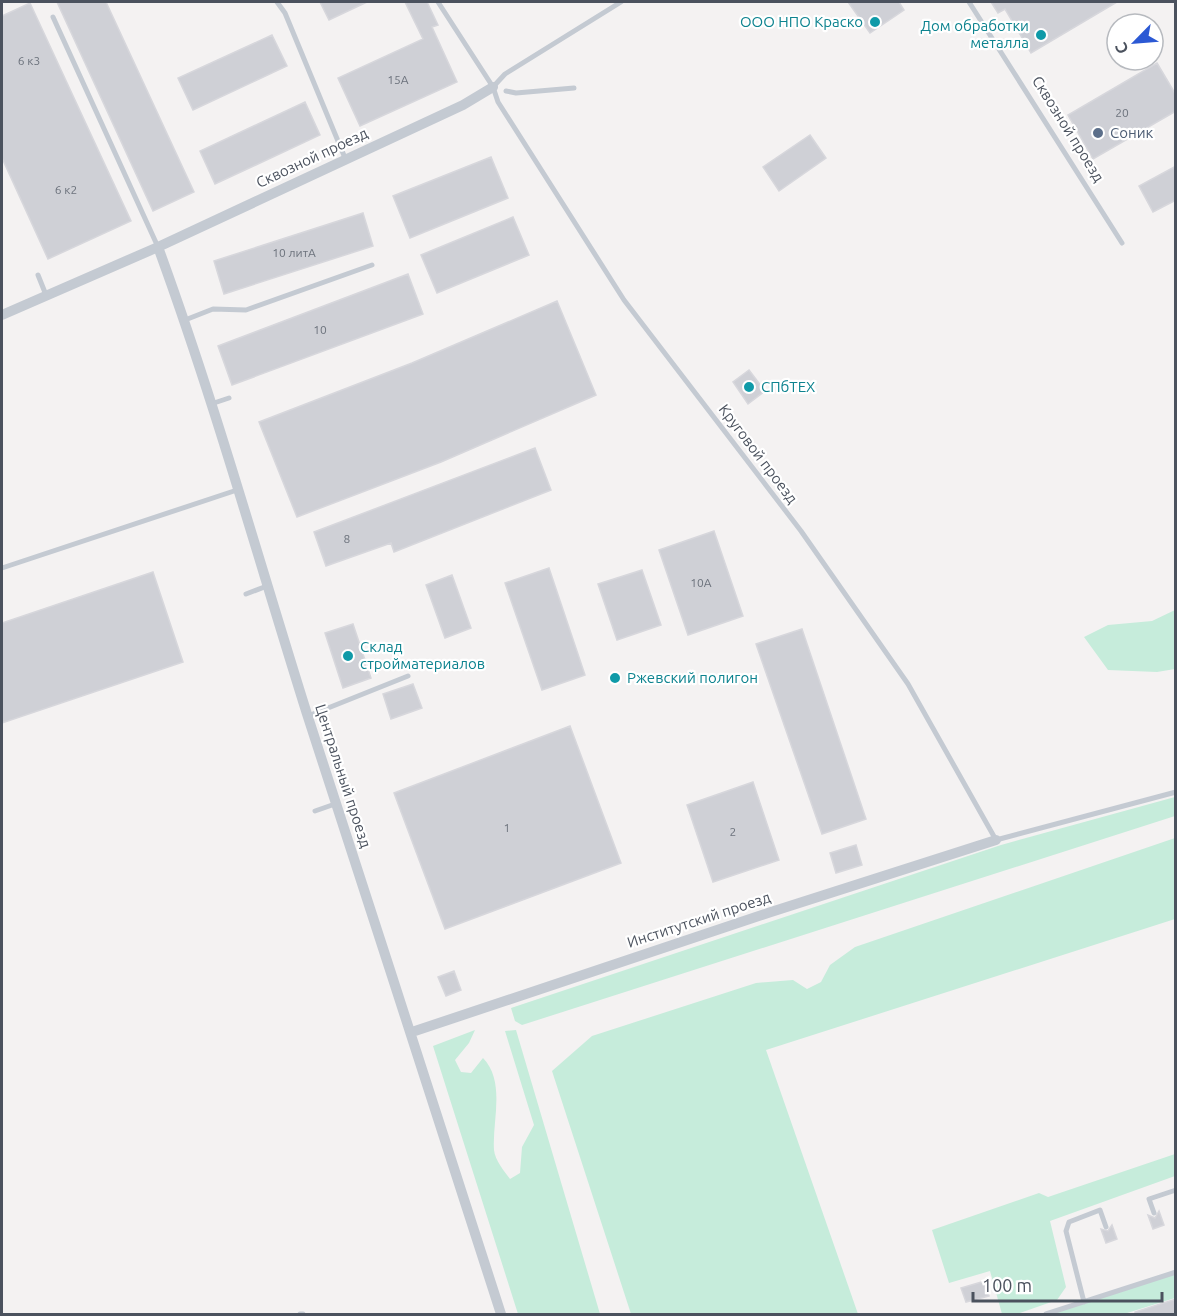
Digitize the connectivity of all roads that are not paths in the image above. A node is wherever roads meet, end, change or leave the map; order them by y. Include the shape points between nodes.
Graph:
1 (277, 2) edge
2 (438, 2) edge
3 (621, 2) edge
4 (969, 2) edge
5 (53, 17) dead end
6 (493, 87) junction
7 (574, 88) dead end
8 (506, 91) dead end
9 (345, 158) junction
10 (1122, 243) dead end
11 (158, 246) junction
12 (372, 265) dead end
13 (38, 275) dead end
14 (46, 295) junction
15 (2, 315) edge
16 (185, 320) junction
17 (229, 398) dead end
18 (211, 404) junction
19 (237, 490) junction
20 (2, 568) edge
21 (267, 586) junction
22 (246, 594) dead end
23 (408, 676) dead end
24 (308, 716) junction
25 (1176, 792) edge
26 (337, 804) junction
27 (315, 811) dead end
28 (996, 840) junction
29 (412, 1032) junction
30 (1176, 1190) edge
31 (1154, 1213) dead end
32 (1106, 1227) dead end
33 (1176, 1272) edge
34 (1084, 1302) junction
35 (501, 1314) edge
36 (1046, 1314) edge

1 - 9 lane
2 - 6 lane, Круговой проезд
3 - 6 lane, Сквозной проезд via 505,74
4 - 10 lane, Сквозной проезд
5 - 11 lane
6 - 9 street, Сквозной проезд via 463,105
6 - 28 lane, Круговой проезд via 498,102 624,300 801,531 908,684
7 - 8 lane
9 - 11 street, Сквозной проезд
11 - 14 street, Сквозной проезд
11 - 16 street, Центральный проезд
12 - 16 lane via 246,310 213,309
13 - 14 lane
14 - 15 street, Сквозной проезд
16 - 18 street, Центральный проезд
17 - 18 lane
18 - 19 street, Центральный проезд
19 - 20 lane
19 - 21 street, Центральный проезд
21 - 22 lane
21 - 24 street, Центральный проезд
23 - 24 lane
24 - 26 street, Центральный проезд
25 - 28 lane
26 - 27 lane
26 - 29 street, Центральный проезд
28 - 29 street, Институтский проезд via 769,909
29 - 35 street, Центральный проезд
30 - 31 lane via 1149,1199
32 - 34 lane via 1100,1210 1069,1222 1066,1231
33 - 34 lane
34 - 36 lane

